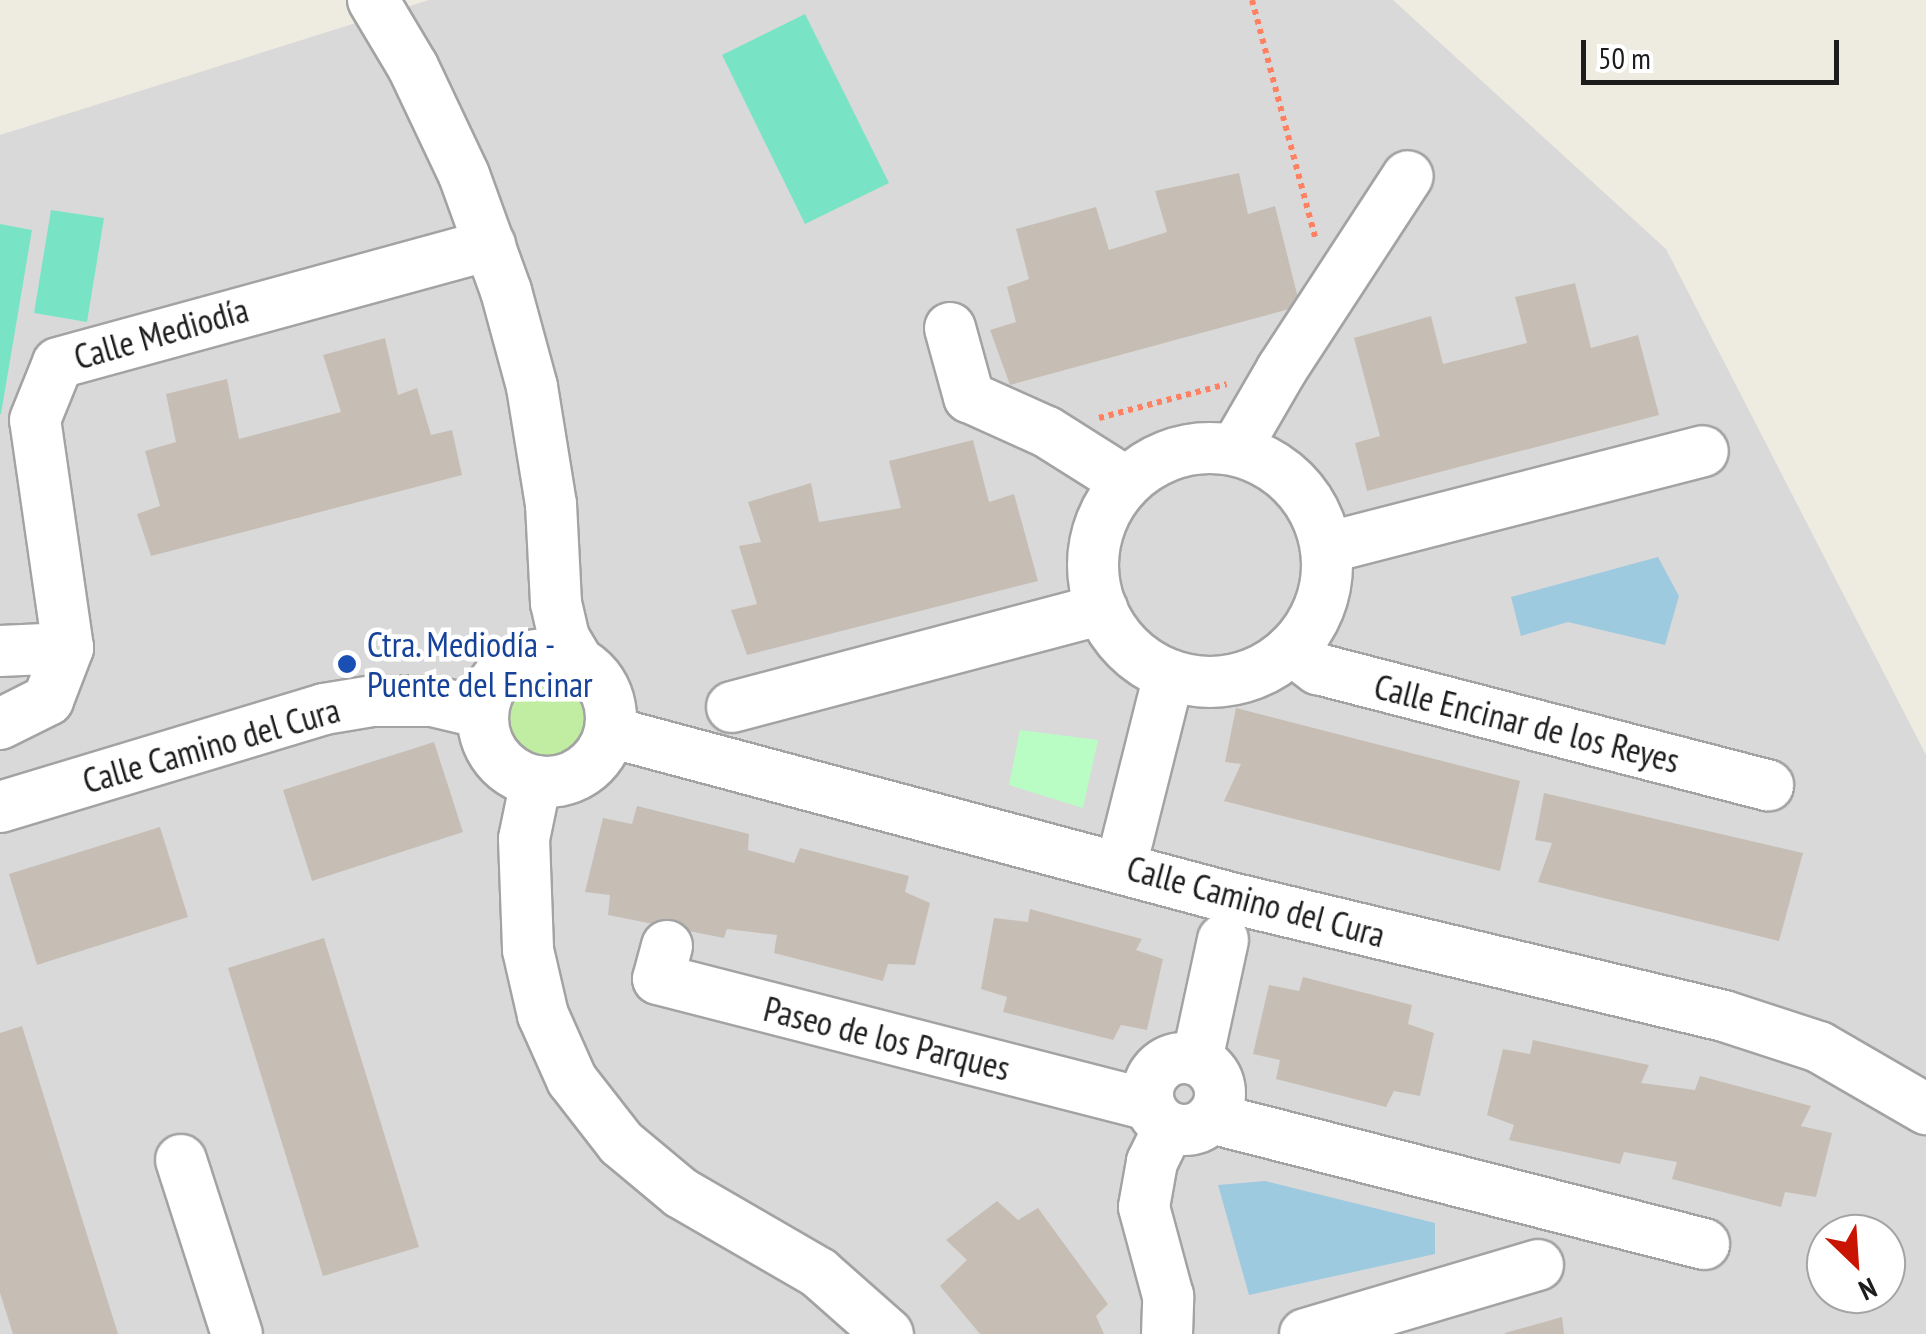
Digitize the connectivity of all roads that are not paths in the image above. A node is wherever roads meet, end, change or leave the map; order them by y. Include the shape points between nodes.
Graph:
1 (373, 0) edge
2 (1408, 176) dead end
3 (490, 245) junction
4 (950, 328) dead end
5 (1235, 450) junction
6 (1704, 451) dead end
7 (1126, 482) junction
8 (1326, 548) junction
9 (1102, 608) junction
10 (68, 648) junction
11 (1290, 649) junction
12 (0, 651) edge
13 (555, 658) junction
14 (1169, 675) junction
15 (732, 706) dead end
16 (483, 712) junction
17 (0, 724) edge
18 (610, 732) junction
19 (536, 782) junction
20 (1768, 784) dead end
21 (0, 807) edge
22 (1122, 866) junction
23 (1223, 940) dead end
24 (667, 946) dead end
25 (1909, 1100) edge
26 (1176, 1117) junction
27 (1926, 1134) edge
28 (182, 1160) dead end
29 (1704, 1244) dead end
30 (1538, 1265) dead end
31 (237, 1334) edge
32 (888, 1334) edge
33 (1167, 1334) edge
34 (1304, 1334) edge

1 - 3 street via 430,103
2 - 5 street
3 - 10 street, Calle Mediodía via 58,362 35,420
3 - 13 street via 532,387 551,504 556,602 548,635
4 - 7 street via 969,397 1048,432
5 - 7 street via 1196,448 1158,459
5 - 8 street via 1272,464 1302,490
6 - 8 street
7 - 9 street via 1103,514 1093,553
8 - 11 street via 1323,598
9 - 14 street via 1136,656
9 - 15 street
10 - 12 street
10 - 17 street, Calle Mediodía via 48,700
11 - 14 street via 1245,677 1207,682
11 - 20 street, Calle Encinar de los Reyes via 1318,669
13 - 16 street via 508,666
13 - 18 street via 599,679 610,704
14 - 22 street
16 - 19 street via 496,757
16 - 21 street, Calle Camino del Cura via 432,701 324,710
18 - 19 street via 583,772
18 - 22 street, Calle Camino del Cura
19 - 32 street via 524,839 528,950 543,1015 572,1080 621,1143 681,1193 819,1273
22 - 25 street, Calle Camino del Cura via 1724,1016 1819,1047
23 - 26 street via 1197,1060 1184,1057 1159,1067 1148,1091
24 - 26 street, Paseo de los Parques via 658,979
25 - 27 street, Calle Camino del Cura
26 - 29 street, Paseo de los Parques
26 - 33 street via 1152,1162 1144,1208 1168,1296
28 - 31 street
30 - 34 street

